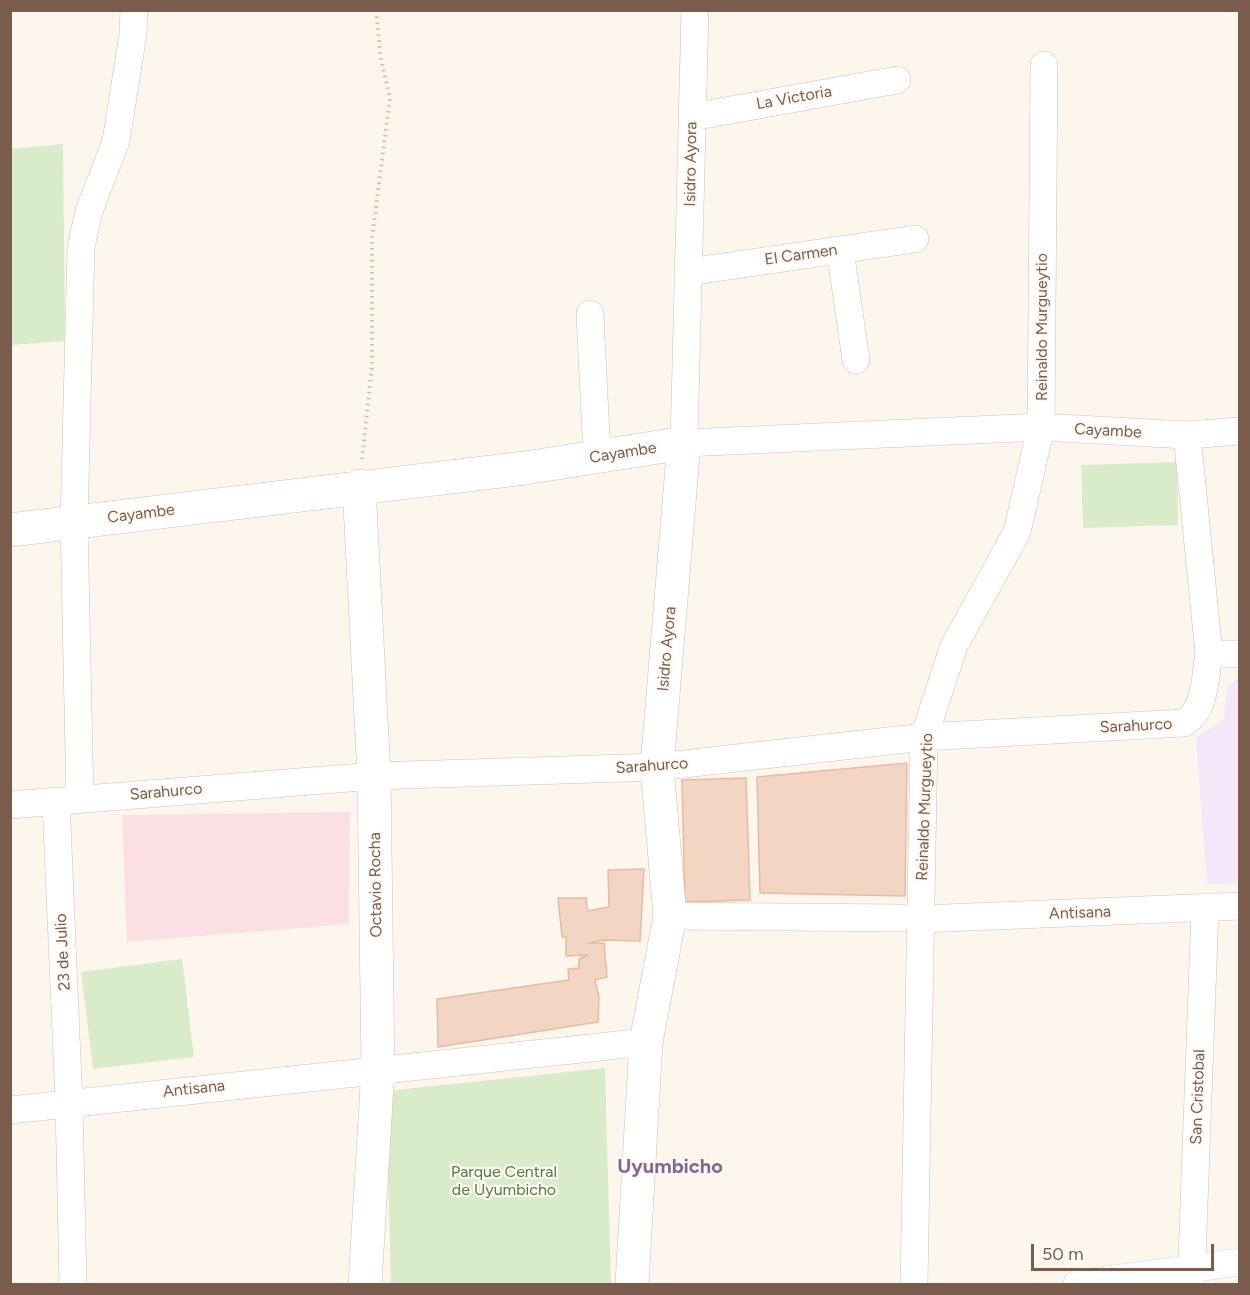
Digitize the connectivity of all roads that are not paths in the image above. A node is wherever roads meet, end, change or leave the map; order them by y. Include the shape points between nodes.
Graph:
1 (134, 10) edge
2 (695, 10) edge
3 (1044, 65) dead end
4 (897, 80) dead end
5 (692, 117) junction
6 (915, 238) dead end
7 (840, 250) junction
8 (688, 272) junction
9 (590, 314) dead end
10 (856, 360) dead end
11 (1041, 427) junction
12 (1239, 431) edge
13 (1187, 435) junction
14 (684, 443) junction
15 (597, 457) junction
16 (359, 486) junction
17 (74, 522) junction
18 (10, 530) edge
19 (1209, 654) junction
20 (1239, 654) edge
21 (924, 737) junction
22 (657, 767) junction
23 (374, 776) junction
24 (68, 800) junction
25 (10, 805) edge
26 (1239, 906) edge
27 (1205, 909) junction
28 (670, 916) junction
29 (910, 919) junction
30 (646, 1042) junction
31 (378, 1069) junction
32 (69, 1104) junction
33 (10, 1110) edge
34 (1239, 1262) edge
35 (1192, 1276) edge
36 (73, 1284) edge
37 (365, 1284) edge
38 (632, 1284) edge
39 (914, 1284) edge
40 (1077, 1284) edge

1 - 17 street, 23 de Julio via 116,141 89,211 81,247
2 - 5 street, Isidro Ayora
3 - 11 street, Reinaldo Murgueytio
4 - 5 street, La Victoria
5 - 8 street, Isidro Ayora
6 - 7 street, El Carmen
7 - 8 street, El Carmen
7 - 10 street
8 - 14 street, Isidro Ayora
9 - 15 street
11 - 13 street, Cayambe
11 - 14 street, Cayambe
11 - 21 street, Reinaldo Murgueytio via 1017,531 954,646
12 - 13 street, Cayambe
13 - 19 street, Sarahurco
14 - 15 street, Cayambe
14 - 22 street, Isidro Ayora
15 - 16 street, Cayambe
16 - 17 street, Cayambe
16 - 23 street, Octavio Rocha
17 - 18 street, Cayambe
17 - 24 street, 23 de Julio
19 - 20 street
19 - 21 street, Sarahurco via 1199,709 1193,719 1184,723
21 - 22 street, Sarahurco
21 - 29 street, Reinaldo Murgueytio
22 - 23 street, Sarahurco
22 - 28 street, Isidro Ayora
23 - 24 street, Sarahurco
23 - 31 street, Octavio Rocha
24 - 25 street, Sarahurco
24 - 32 street, 23 de Julio
26 - 27 street, Antisana
27 - 29 street, Antisana
27 - 35 street, San Cristobal
28 - 29 street, Antisana
28 - 30 street, Isidro Ayora
29 - 39 street, Reinaldo Murgueytio
30 - 31 street, Antisana
30 - 38 street, Isidro Ayora
31 - 32 street, Antisana
31 - 37 street, Octavio Rocha
32 - 33 street, Antisana
32 - 36 street, 23 de Julio
34 - 35 street
35 - 40 street

